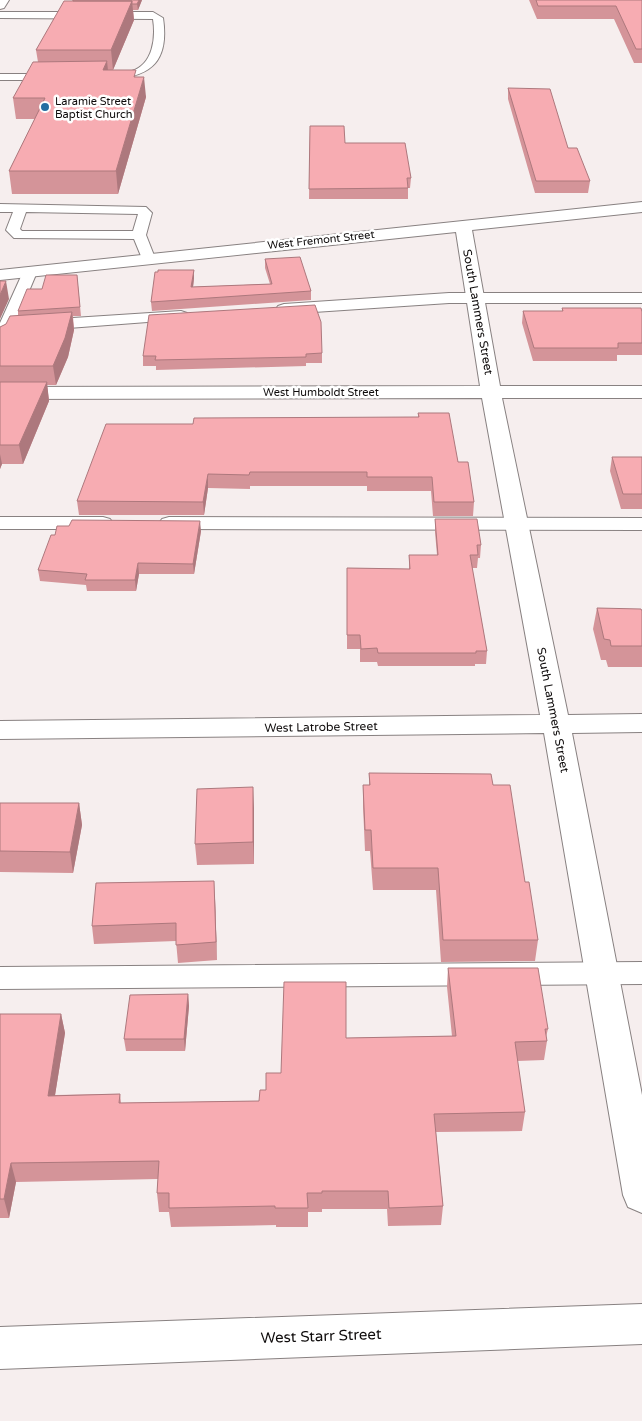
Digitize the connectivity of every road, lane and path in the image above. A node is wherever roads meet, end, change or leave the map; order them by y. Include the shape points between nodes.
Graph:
1 (4, 0) edge
2 (0, 6) edge
3 (0, 15) edge
4 (92, 76) edge
5 (0, 77) edge
6 (65, 77) edge
7 (642, 207) edge
8 (0, 208) edge
9 (21, 208) junction
10 (463, 226) junction
11 (139, 235) junction
12 (148, 258) junction
13 (30, 272) junction
14 (0, 274) edge
15 (475, 298) junction
16 (642, 298) edge
17 (272, 310) edge
18 (193, 315) edge
19 (3, 334) edge
20 (491, 392) junction
21 (642, 392) edge
22 (0, 393) edge
23 (0, 523) edge
24 (119, 523) edge
25 (149, 523) edge
26 (517, 524) junction
27 (642, 524) edge
28 (642, 723) edge
29 (556, 724) junction
30 (0, 730) edge
31 (642, 973) edge
32 (602, 974) junction
33 (0, 978) edge
34 (642, 1195) edge
35 (642, 1324) edge
36 (0, 1348) edge

1 - 2 street
3 - 4 lane via 158,18 157,51 147,67 137,73
5 - 6 lane
7 - 10 street, West Fremont Street
8 - 9 lane
9 - 11 lane via 141,210 145,214
9 - 11 lane via 13,230 19,235
10 - 12 street, West Fremont Street
10 - 15 street, South Lammers Street
11 - 12 lane
12 - 13 street, West Fremont Street
13 - 14 street, West Fremont Street
13 - 19 lane
15 - 16 lane
15 - 17 lane
15 - 20 street, South Lammers Street
18 - 19 lane
20 - 21 street, West Humboldt Street
20 - 22 street, West Humboldt Street
20 - 26 street, South Lammers Street
23 - 24 lane
25 - 26 lane
26 - 27 lane
26 - 29 street, South Lammers Street
28 - 29 street, West Latrobe Street
29 - 30 street, West Latrobe Street
29 - 32 street, South Lammers Street
31 - 32 lane
32 - 33 lane
32 - 34 street, South Lammers Street
35 - 36 street, West Starr Street

